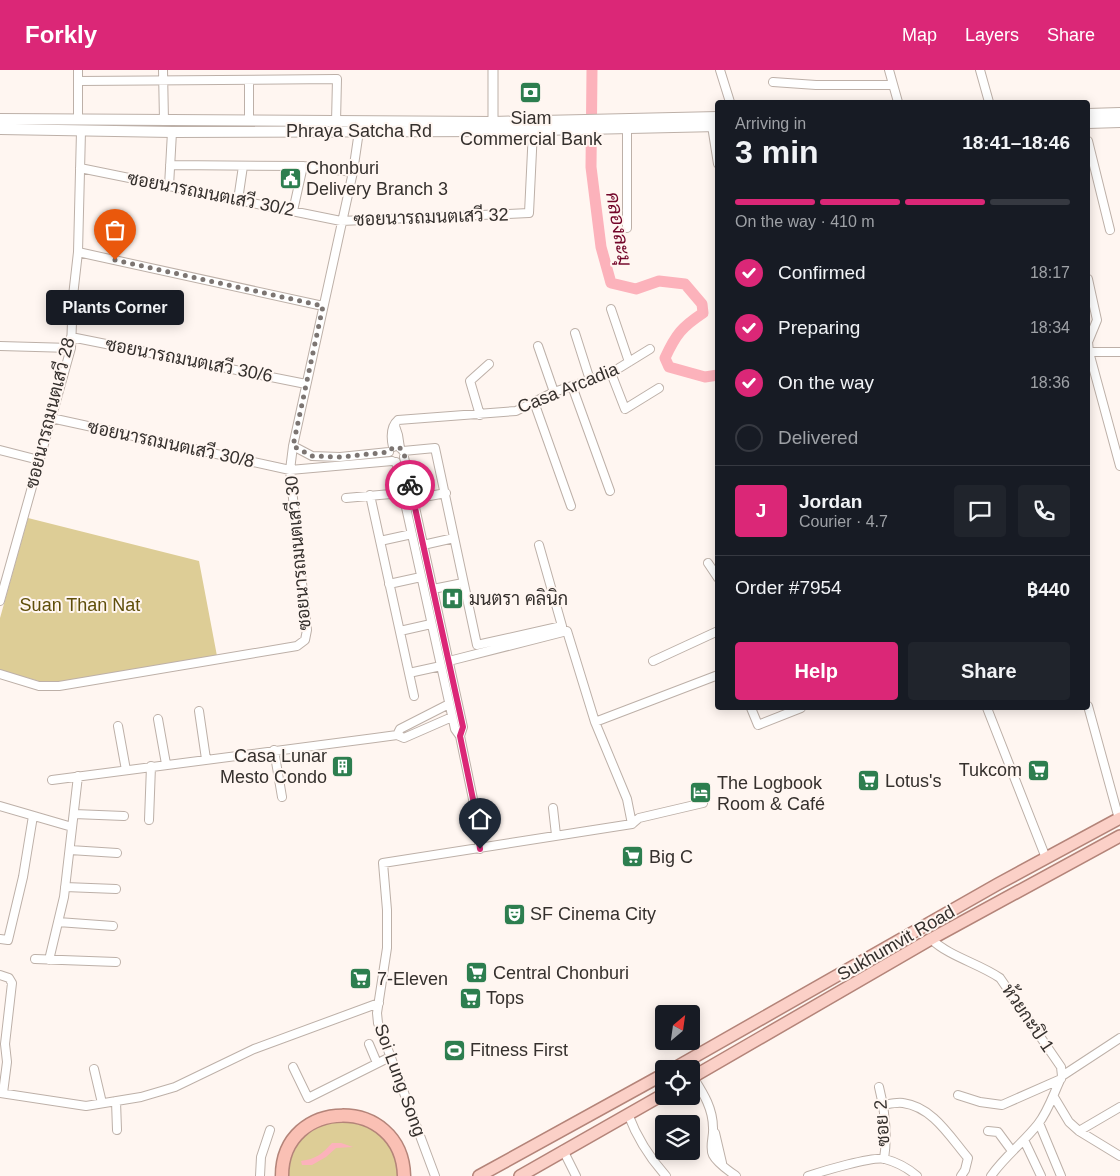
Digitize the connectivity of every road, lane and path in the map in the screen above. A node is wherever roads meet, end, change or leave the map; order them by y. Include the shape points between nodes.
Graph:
1 (78, 70) edge
2 (163, 70) edge
3 (493, 70) edge
4 (720, 70) edge
5 (889, 70) edge
6 (980, 70) edge
7 (248, 80) junction
8 (78, 81) junction
9 (164, 81) junction
10 (773, 82) dead end
11 (893, 85) junction
12 (729, 100) edge
13 (897, 100) edge
14 (988, 100) edge
15 (1120, 113) edge
16 (1090, 114) edge
17 (0, 119) edge
18 (164, 121) junction
19 (249, 121) junction
20 (336, 122) junction
21 (493, 122) junction
22 (1120, 122) edge
23 (715, 123) edge
24 (715, 123) edge
25 (1090, 123) edge
26 (603, 124) junction
27 (66, 125) junction
28 (587, 125) junction
29 (84, 126) junction
30 (627, 128) junction
31 (0, 129) edge
32 (534, 130) junction
33 (358, 131) junction
34 (172, 132) junction
35 (1090, 149) edge
36 (170, 165) junction
37 (243, 166) junction
38 (303, 166) junction
39 (80, 168) junction
40 (352, 172) junction
41 (169, 186) junction
42 (238, 200) junction
43 (293, 211) junction
44 (341, 221) junction
45 (627, 228) dead end
46 (1110, 230) dead end
47 (78, 252) junction
48 (1090, 287) edge
49 (323, 306) junction
50 (611, 309) dead end
51 (574, 333) dead end
52 (71, 337) junction
53 (1090, 338) edge
54 (0, 346) edge
55 (538, 346) dead end
56 (71, 348) junction
57 (650, 349) dead end
58 (1090, 352) edge
59 (1120, 352) edge
60 (1090, 359) edge
61 (629, 362) junction
62 (490, 364) dead end
63 (611, 374) junction
64 (590, 380) junction
65 (306, 384) junction
66 (572, 386) junction
67 (659, 388) dead end
68 (554, 392) junction
69 (534, 402) junction
70 (480, 415) junction
71 (51, 418) junction
72 (293, 446) junction
73 (0, 450) edge
74 (398, 451) junction
75 (340, 457) junction
76 (39, 460) junction
77 (394, 461) junction
78 (340, 466) junction
79 (1120, 466) edge
80 (290, 470) junction
81 (610, 491) dead end
82 (402, 493) junction
83 (446, 493) junction
84 (370, 496) junction
85 (346, 498) dead end
86 (413, 499) junction
87 (571, 506) dead end
88 (412, 534) junction
89 (454, 538) junction
90 (380, 541) junction
91 (423, 545) junction
92 (539, 545) dead end
93 (426, 558) junction
94 (417, 560) junction
95 (708, 562) dead end
96 (715, 573) edge
97 (421, 577) junction
98 (463, 583) junction
99 (389, 584) junction
100 (433, 589) junction
101 (0, 601) edge
102 (431, 624) junction
103 (400, 631) junction
104 (715, 632) edge
105 (446, 648) junction
106 (437, 650) junction
107 (448, 661) junction
108 (653, 661) dead end
109 (441, 666) junction
110 (409, 673) junction
111 (0, 674) edge
112 (715, 675) edge
113 (414, 696) dead end
114 (449, 704) junction
115 (752, 710) edge
116 (790, 710) edge
117 (988, 710) edge
118 (1089, 710) edge
119 (199, 712) dead end
120 (452, 716) junction
121 (158, 719) dead end
122 (595, 722) junction
123 (118, 726) dead end
124 (397, 736) junction
125 (460, 736) junction
126 (274, 750) junction
127 (206, 759) junction
128 (166, 764) junction
129 (151, 766) junction
130 (126, 770) junction
131 (78, 776) junction
132 (52, 780) dead end
133 (282, 797) dead end
134 (703, 803) dead end
135 (0, 806) edge
136 (553, 808) dead end
137 (74, 814) junction
138 (33, 816) junction
139 (124, 816) dead end
140 (1120, 818) edge
141 (149, 820) dead end
142 (632, 824) junction
143 (72, 827) junction
144 (556, 835) junction
145 (1120, 836) edge
146 (480, 849) junction
147 (70, 850) junction
148 (117, 853) dead end
149 (1046, 858) junction
150 (65, 887) junction
151 (116, 889) dead end
152 (58, 922) junction
153 (113, 926) dead end
154 (0, 939) edge
155 (931, 939) junction
156 (35, 959) dead end
157 (50, 960) junction
158 (116, 962) dead end
159 (0, 975) edge
160 (378, 1004) junction
161 (1120, 1038) edge
162 (369, 1044) dead end
163 (390, 1057) junction
164 (689, 1060) edge
165 (377, 1063) junction
166 (292, 1067) dead end
167 (94, 1069) dead end
168 (700, 1073) edge
169 (655, 1078) edge
170 (1061, 1078) junction
171 (879, 1087) dead end
172 (700, 1089) edge
173 (1, 1093) edge
174 (958, 1095) dead end
175 (1054, 1096) junction
176 (655, 1099) edge
177 (116, 1101) junction
178 (102, 1104) junction
179 (883, 1105) junction
180 (1120, 1108) edge
181 (628, 1114) junction
182 (1039, 1123) junction
183 (117, 1130) dead end
184 (270, 1130) dead end
185 (988, 1131) dead end
186 (1079, 1131) junction
187 (1024, 1140) junction
188 (563, 1150) junction
189 (1012, 1151) junction
190 (1120, 1156) edge
191 (884, 1159) junction
192 (994, 1174) edge
193 (260, 1176) edge
194 (282, 1176) edge
195 (404, 1176) edge
196 (435, 1176) edge
197 (479, 1176) edge
198 (520, 1176) edge
199 (576, 1176) edge
200 (666, 1176) edge
201 (736, 1176) edge
202 (808, 1176) edge
203 (917, 1176) edge
204 (961, 1176) edge
205 (1041, 1176) edge
206 (1060, 1176) edge

1 - 8 street, ซอยนารถมนตเสวี 28
2 - 9 street
3 - 21 street
4 - 12 street
5 - 11 street
6 - 14 street
7 - 9 street
7 - 19 street
7 - 20 street via 337,79
8 - 9 street
8 - 29 street, ซอยนารถมนตเสวี 28
9 - 18 street
10 - 11 street
11 - 13 street
15 - 16 main road
17 - 27 main road, Phraya Satcha Rd
18 - 19 main road, Phraya Satcha Rd
18 - 29 main road, Phraya Satcha Rd
19 - 20 main road, Phraya Satcha Rd
20 - 21 main road, Phraya Satcha Rd
21 - 28 main road, Phraya Satcha Rd
22 - 25 main road
23 - 26 main road, Phraya Satcha Rd
24 - 30 main road, Phraya Satcha Rd
26 - 28 main road, Phraya Satcha Rd
26 - 30 main road, Phraya Satcha Rd
27 - 29 main road, Phraya Satcha Rd
27 - 31 main road, Phraya Satcha Rd
28 - 32 main road, Phraya Satcha Rd
29 - 34 main road, Phraya Satcha Rd
29 - 39 street, ซอยนารถมนตเสวี 28
30 - 45 street
32 - 33 main road, Phraya Satcha Rd
32 - 44 street, ซอยนารถมนตเสวี 32 via 529,213
33 - 34 main road, Phraya Satcha Rd
33 - 40 street, ซอยนารถมนตเสวี 30
34 - 36 street
35 - 46 street
36 - 37 street
36 - 41 street
37 - 38 street
37 - 42 street
38 - 40 street
38 - 43 street
39 - 41 street, ซอยนารถมนตเสวี 30/2
39 - 47 street, ซอยนารถมนตเสวี 28
40 - 44 street, ซอยนารถมนตเสวี 30
41 - 42 street, ซอยนารถมนตเสวี 30/2
42 - 43 street, ซอยนารถมนตเสวี 30/2
43 - 44 street, ซอยนารถมนตเสวี 30/2
44 - 49 street, ซอยนารถมนตเสวี 30
47 - 49 street
47 - 52 street, ซอยนารถมนตเสวี 28
48 - 53 street via 1098,320
49 - 65 street, ซอยนารถมนตเสวี 30
50 - 61 street
51 - 64 street
52 - 56 street, ซอยนารถมนตเสวี 28
52 - 65 street, ซอยนารถมนตเสวี 30/6
54 - 56 street
55 - 68 street
56 - 71 street, ซอยนารถมนตเสวี 28
57 - 61 street, Casa Arcadia
58 - 59 street
60 - 79 street
61 - 63 street, Casa Arcadia
62 - 70 street via 470,381
63 - 64 street, Casa Arcadia
63 - 67 street via 625,409
64 - 66 street, Casa Arcadia
65 - 72 street, ซอยนารถมนตเสวี 30
66 - 68 street, Casa Arcadia
66 - 81 street
68 - 69 street, Casa Arcadia
69 - 70 street, Casa Arcadia via 516,411
69 - 87 street
70 - 74 street, Casa Arcadia via 398,420 391,435
71 - 76 street, ซอยนารถมนตเสวี 28
71 - 80 street, ซอยนารถมนตเสวี 30/8
72 - 75 street via 312,456
72 - 80 street, ซอยนารถมนตเสวี 30
73 - 76 street
74 - 75 street
74 - 77 street via 401,460
74 - 77 street via 389,456
74 - 83 street via 435,448
74 - 86 street
75 - 78 street
76 - 101 street, ซอยนารถมนตเสวี 28
77 - 78 street, ซอยนารถมนตเสวี 30/8
77 - 82 street
78 - 80 street, ซอยนารถมนตเสวี 30/8
80 - 111 street, ซอยนารถมนตเสวี 30 via 308,630 306,640 297,646 59,686 39,686
82 - 84 street
82 - 88 street
83 - 86 street
83 - 89 street
84 - 85 street
84 - 90 street
86 - 91 street
88 - 90 street
88 - 94 street
89 - 91 street
89 - 98 street
90 - 99 street
91 - 93 street
92 - 98 street via 562,626 477,645
93 - 94 street
93 - 100 street
94 - 97 street
95 - 96 street
97 - 99 street
97 - 102 street
98 - 100 street
99 - 103 street
100 - 105 street
102 - 103 street
102 - 106 street
103 - 110 street
104 - 108 street
105 - 106 street
105 - 107 street
106 - 109 street
107 - 122 street via 567,631
107 - 125 street via 463,727
109 - 110 street
109 - 114 street
110 - 113 street
112 - 122 street
114 - 120 street
114 - 124 street via 400,729
115 - 116 street via 758,725
117 - 149 street
118 - 140 street
119 - 127 street
120 - 124 street via 404,738
120 - 125 street
121 - 128 street
122 - 142 street via 627,799
123 - 130 street
124 - 126 street
125 - 146 street
126 - 127 street
126 - 133 street
127 - 128 street
128 - 129 street
129 - 130 street
129 - 141 street
130 - 131 street
131 - 132 street
131 - 137 street
134 - 142 street via 639,818
135 - 138 street
136 - 144 street
137 - 139 street
137 - 143 street
138 - 143 street
138 - 154 street via 8,940
140 - 149 main road, Sukhumvit Road
142 - 144 street
143 - 147 street
144 - 146 street
145 - 155 main road, Sukhumvit Road
146 - 160 street, Soi Lung Song via 384,863 387,948
147 - 148 street
147 - 150 street
149 - 164 main road, Sukhumvit Road
150 - 151 street
150 - 152 street
152 - 153 street
152 - 157 street
155 - 168 main road, Sukhumvit Road
155 - 170 street, ห้วยกะปิ 1 via 941,948 1000,978 1061,1067
156 - 157 street
157 - 158 street
159 - 173 street via 12,980 5,1044 8,1062
160 - 163 street, Soi Lung Song via 378,1022
160 - 177 street via 254,1049 175,1087
161 - 170 street
162 - 165 street
163 - 165 street
163 - 196 street, Soi Lung Song
165 - 166 street via 308,1098
167 - 178 street
169 - 197 main road
170 - 174 street via 1002,1105
170 - 175 street
171 - 179 street, ซอย 2
172 - 201 street via 707,1099 723,1165
173 - 178 street via 86,1106
175 - 182 street
175 - 186 street
176 - 181 main road
177 - 178 street
177 - 183 street
179 - 191 street, ซอย 2 via 887,1140
179 - 204 street via 902,1103 923,1109 936,1120 968,1158
180 - 186 street
181 - 188 main road
181 - 200 street via 648,1155
182 - 187 street
182 - 206 street
184 - 193 street via 261,1157
185 - 189 street via 998,1132
186 - 190 street
187 - 189 street
187 - 205 street
188 - 198 main road
188 - 199 street
189 - 192 street
191 - 202 street
191 - 203 street
194 - 195 highway via 286,1151 296,1136 322,1118 343,1115 368,1120 384,1130 402,1161

